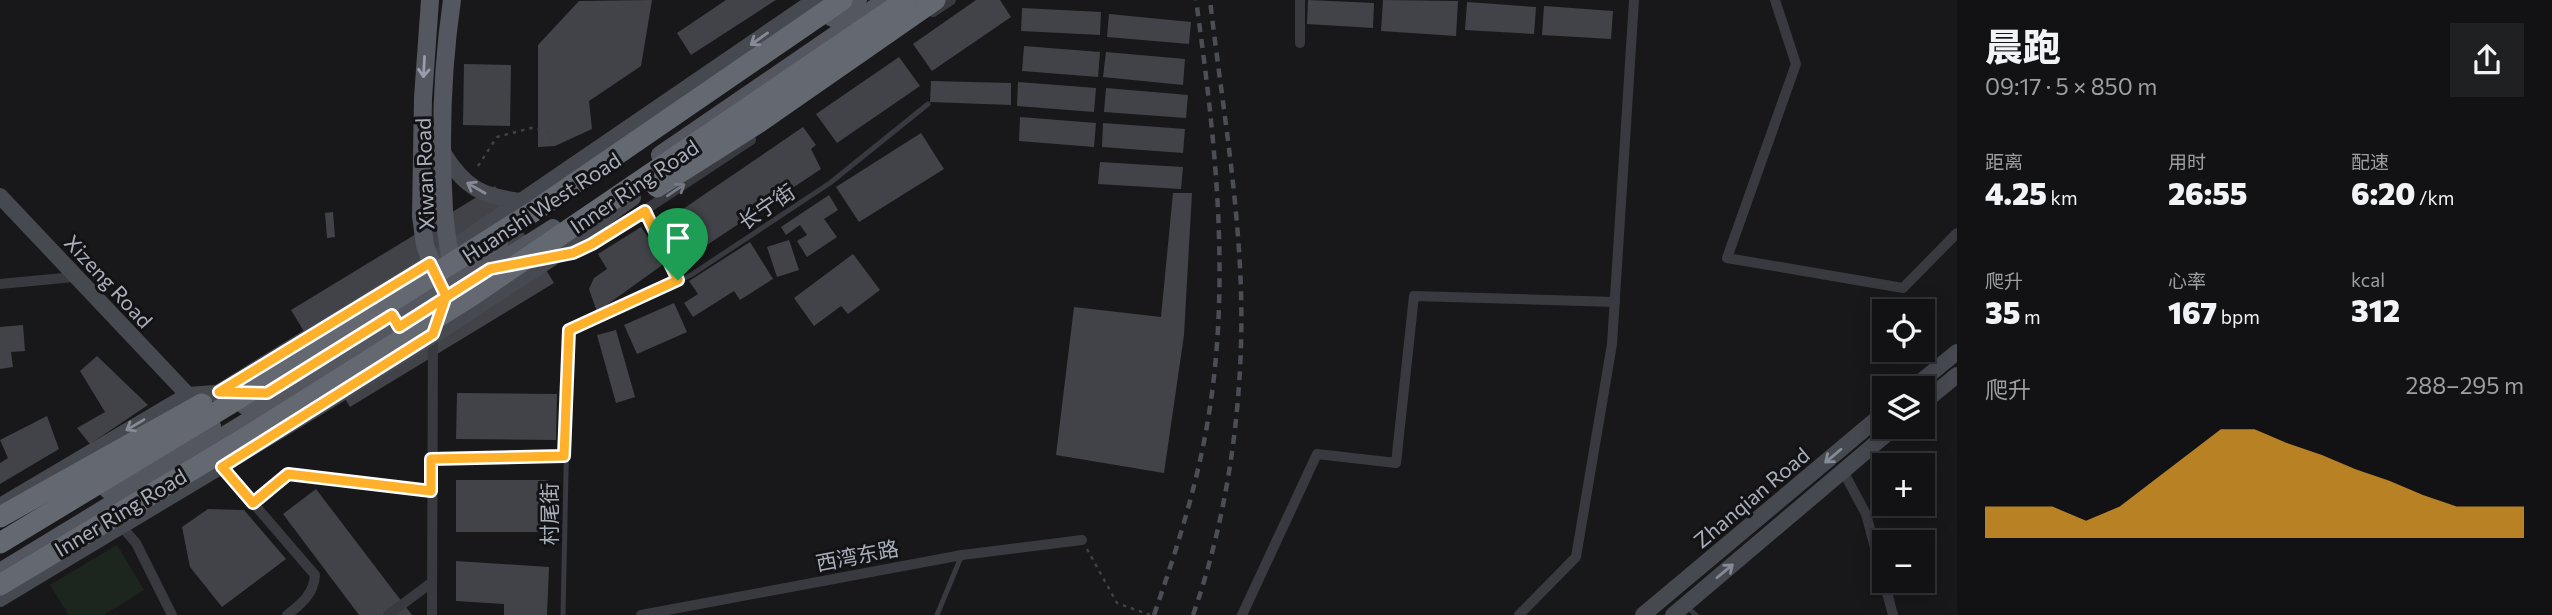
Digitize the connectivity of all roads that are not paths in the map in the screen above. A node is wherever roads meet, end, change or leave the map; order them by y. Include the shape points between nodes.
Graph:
1 (430, 0) edge
2 (452, 0) edge
3 (815, 0) edge
4 (842, 0) edge
5 (858, 0) edge
6 (886, 0) edge
7 (906, 0) edge
8 (920, 0) edge
9 (935, 0) edge
10 (951, 0) edge
11 (1300, 0) edge
12 (1634, 0) edge
13 (1775, 0) edge
14 (1300, 43) dead end
15 (692, 85) junction
16 (928, 104) dead end
17 (705, 105) junction
18 (722, 112) junction
19 (733, 130) junction
20 (444, 154) junction
21 (0, 196) edge
22 (523, 201) junction
23 (1957, 233) edge
24 (507, 256) junction
25 (553, 257) junction
26 (430, 263) junction
27 (443, 276) junction
28 (74, 277) junction
29 (0, 284) edge
30 (378, 296) junction
31 (475, 301) junction
32 (1615, 302) junction
33 (395, 321) junction
34 (569, 330) joint
35 (433, 334) junction
36 (1957, 352) edge
37 (1957, 375) edge
38 (1928, 376) edge
39 (219, 392) junction
40 (267, 393) junction
41 (1935, 393) edge
42 (188, 395) junction
43 (1872, 423) edge
44 (170, 426) junction
45 (1881, 439) edge
46 (83, 456) junction
47 (564, 456) junction
48 (431, 459) junction
49 (222, 467) junction
50 (1843, 471) junction
51 (94, 473) junction
52 (106, 491) junction
53 (431, 491) junction
54 (253, 503) junction
55 (0, 506) edge
56 (0, 517) edge
57 (122, 527) junction
58 (0, 532) edge
59 (1082, 540) road end
60 (0, 543) edge
61 (0, 553) edge
62 (27, 555) junction
63 (962, 555) junction
64 (0, 572) edge
65 (39, 576) junction
66 (431, 583) junction
67 (0, 584) edge
68 (0, 599) edge
69 (302, 611) edge
70 (1684, 612) edge
71 (172, 615) edge
72 (287, 615) edge
73 (388, 615) edge
74 (432, 615) edge
75 (563, 615) edge
76 (641, 615) edge
77 (937, 615) edge
78 (1242, 615) edge
79 (1518, 615) edge
80 (1643, 615) edge
81 (1893, 615) edge

1 -> 26 main road, Xiwan Road via 421,206
2 - 20 main road, Xiwan Road
3 -> 15 main road
4 - 27 highway, Inner Ring Road
5 - 17 main road, Huanshi West Road
6 - 18 main road, Huanshi West Road
7 - 31 highway, Inner Ring Road
8 - 19 main road
9 - 31 highway via 724,145
25 -> 10 street via 592,244 645,211
11 - 14 street
12 - 32 street
13 - 23 street via 1796,64 1727,258 1903,288
15 - 17 street
15 - 22 main road
16 - 34 lane, 长宁街 via 830,183 678,280
17 - 24 main road, Huanshi West Road
18 - 19 street
18 - 24 main road, Huanshi West Road
19 - 25 main road
22 -> 20 main road via 493,197 470,186
20 - 27 main road, Xiwan Road
21 - 28 main road, Xizeng Road
22 - 27 main road
24 - 25 main road
24 - 27 main road, Huanshi West Road via 472,263
24 - 27 main road, Huanshi West Road via 490,269
25 - 31 main road
26 - 27 main road, Xiwan Road
26 - 27 main road
26 - 30 main road
27 - 31 main road
27 - 33 main road, Huanshi West Road
27 - 35 main road
27 - 56 highway
27 - 60 highway, Inner Ring Road
28 - 29 street
28 - 42 main road, Xizeng Road
30 - 33 main road
30 - 39 main road
31 - 35 main road
31 - 67 highway, Inner Ring Road
32 - 78 street via 1414,296 1396,463 1317,454
32 - 79 street via 1576,557
33 - 40 main road, Huanshi West Road
33 - 62 main road, Huanshi West Road
34 - 47 lane, 村尾街
35 - 48 street
35 - 49 main road
36 - 38 main road
37 - 41 main road
39 - 40 main road
39 - 42 main road
39 - 44 street
40 - 52 main road, Huanshi West Road
42 - 44 street
42 -> 46 main road
43 -> 80 main road, Zhanqian Road
44 - 51 street
45 - 50 main road, Zhanqian Road
46 - 51 main road
46 - 55 main road
47 - 48 lane
47 - 75 lane, 村尾街
48 - 53 street
49 - 54 street
49 - 57 main road
70 -> 50 main road, Zhanqian Road
50 - 81 street via 1866,514
51 - 52 main road
51 - 58 street
52 - 61 main road, Huanshi West Road
53 - 54 lane via 288,474
53 - 66 street
54 - 69 street via 315,575
57 - 65 main road
57 - 71 street via 136,543
59 - 63 street, 西湾东路
62 - 64 main road, Huanshi West Road
62 - 65 street
63 - 76 street, 西湾东路
63 - 77 lane
65 - 68 main road
66 - 73 street
66 - 74 street
69 - 72 street

